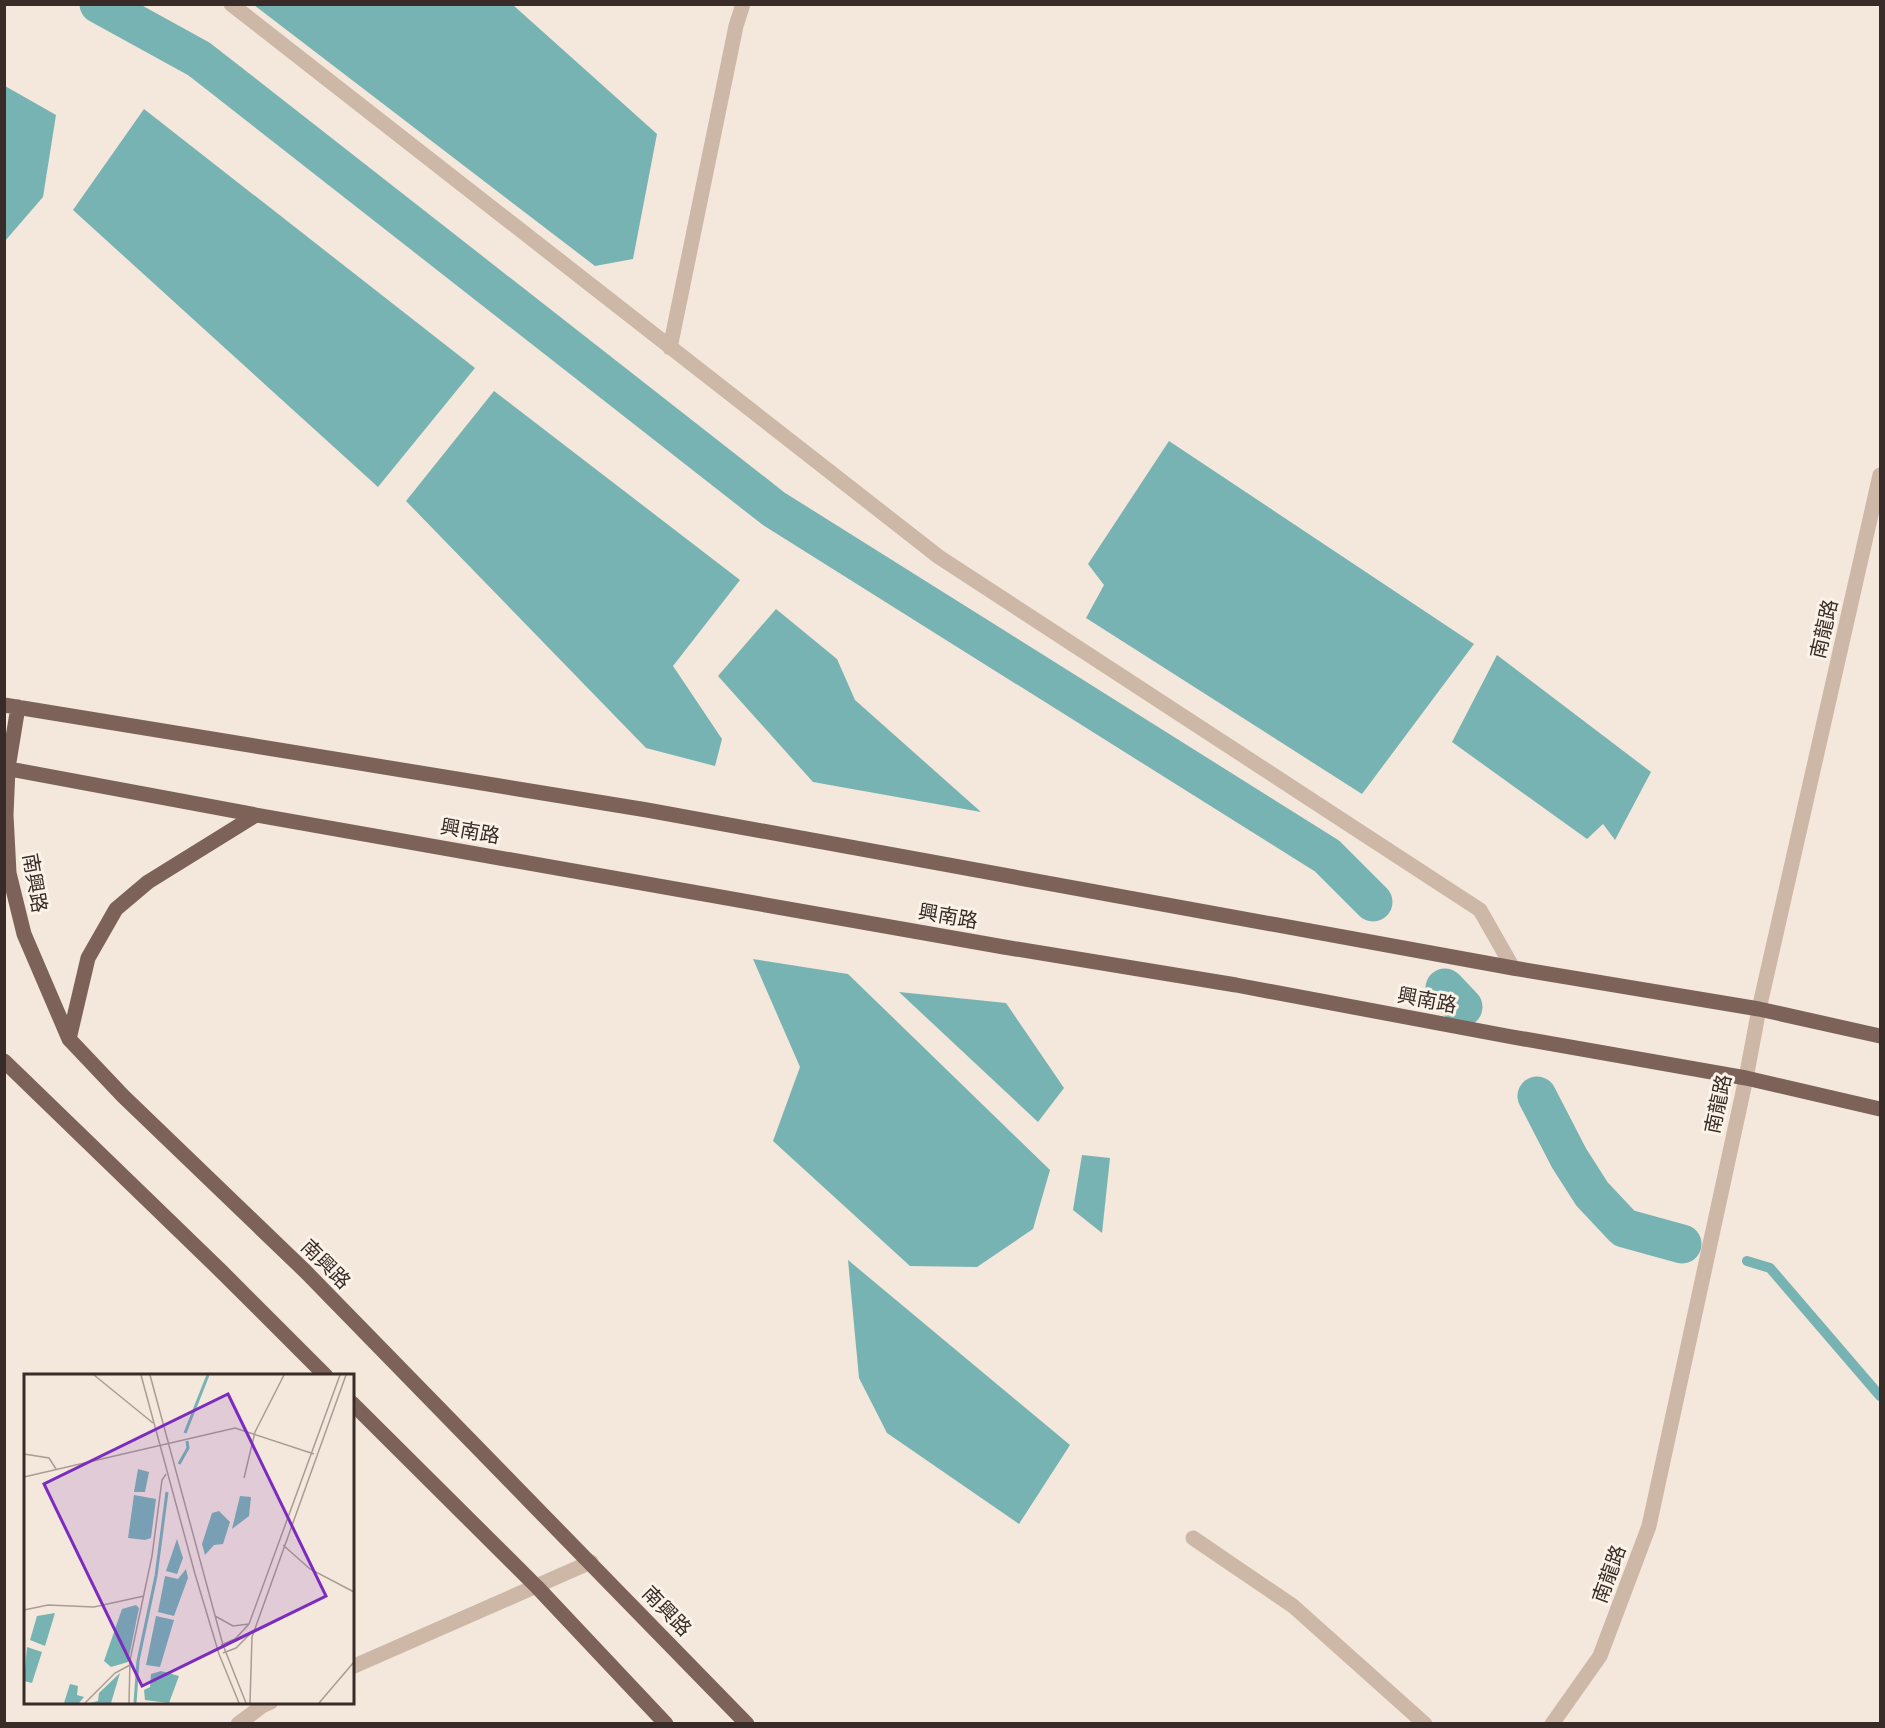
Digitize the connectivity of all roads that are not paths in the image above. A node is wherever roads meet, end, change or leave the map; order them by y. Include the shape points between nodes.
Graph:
1 (231, 4) edge
2 (743, 4) edge
3 (670, 348) junction
4 (1881, 475) edge
5 (11, 706) edge
6 (6, 768) edge
7 (256, 815) junction
8 (1513, 968) junction
9 (1759, 1009) junction
10 (1881, 1036) edge
11 (69, 1040) junction
12 (4, 1045) edge
13 (4, 1060) edge
14 (16, 1072) junction
15 (1746, 1078) junction
16 (1881, 1109) edge
17 (324, 1374) edge
18 (354, 1404) edge
19 (1193, 1538) dead end
20 (591, 1562) junction
21 (537, 1587) junction
22 (354, 1666) edge
23 (266, 1704) edge
24 (238, 1724) edge
25 (666, 1724) edge
26 (747, 1724) edge
27 (1425, 1724) edge
28 (1552, 1724) edge

1 - 3 street
2 - 3 street
3 - 8 street via 939,557 1480,910
4 - 9 street, 南龍路
5 - 6 main road, 南興路
5 - 8 main road via 647,810
6 - 7 main road, 興南路
6 - 11 main road, 南興路 via 9,873 24,934
7 - 11 main road via 148,882 116,909 88,958
7 - 15 main road, 興南路
8 - 9 main road
9 - 10 main road
9 - 15 street, 南龍路
11 - 20 main road, 南興路 via 306,1272
12 - 14 main road
13 - 14 main road
14 - 17 main road
15 - 16 main road, 興南路
15 - 28 street, 南龍路 via 1649,1526 1600,1656
18 - 21 main road
19 - 27 street via 1293,1606
20 - 21 street
20 - 26 main road, 南興路
21 - 22 street
21 - 25 main road
23 - 24 street

